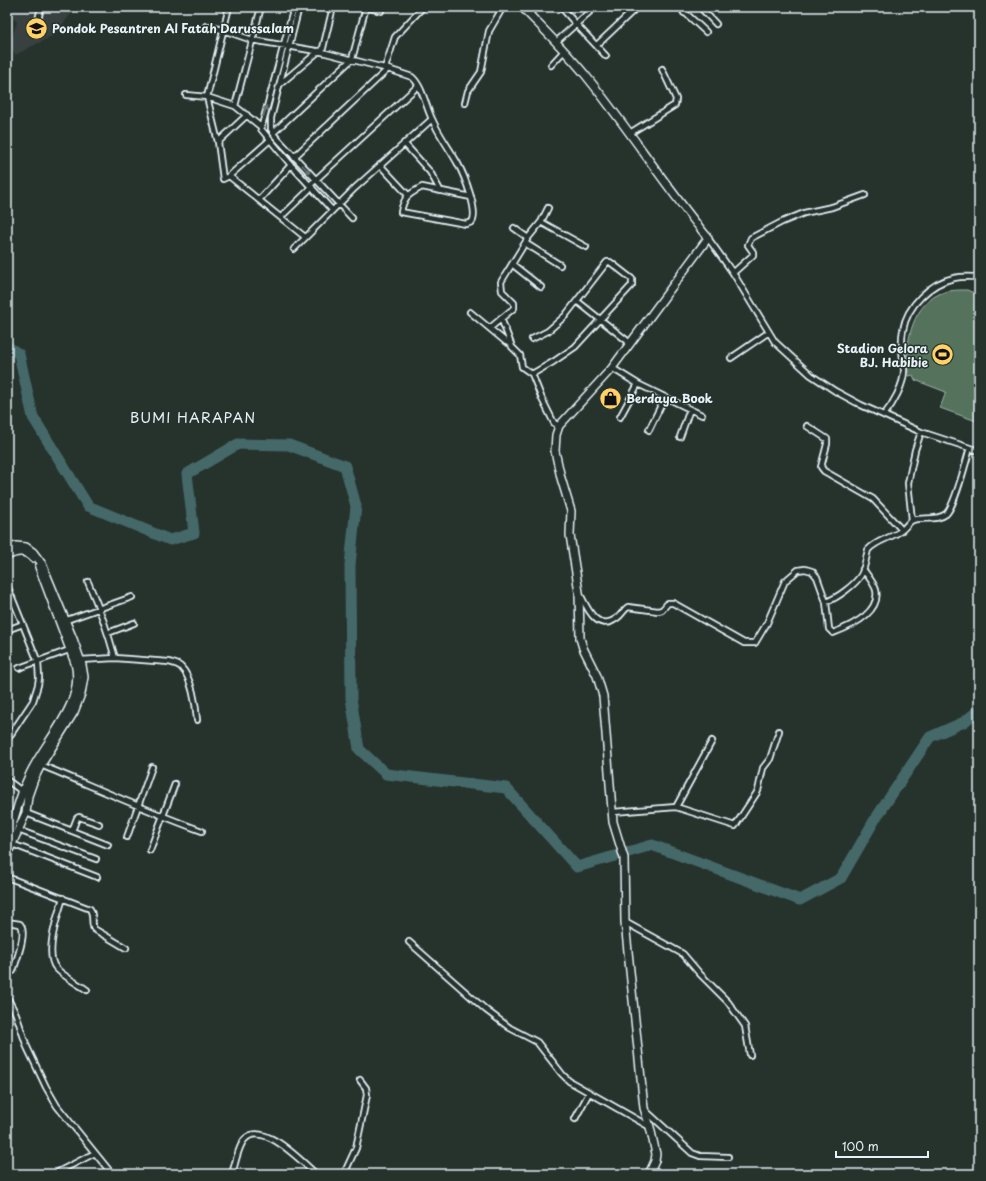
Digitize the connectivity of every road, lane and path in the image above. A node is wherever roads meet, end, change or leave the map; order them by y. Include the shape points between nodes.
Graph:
1 (41, 7) edge
2 (228, 7) edge
3 (260, 7) edge
4 (294, 7) edge
5 (299, 7) edge
6 (333, 7) edge
7 (366, 7) edge
8 (423, 7) edge
9 (503, 7) edge
10 (522, 7) edge
11 (534, 7) edge
12 (561, 7) edge
13 (595, 7) edge
14 (637, 7) edge
15 (679, 7) edge
16 (690, 7) edge
17 (700, 7) edge
18 (381, 11) dead end
19 (684, 13) junction
20 (530, 15) junction
21 (576, 24) junction
22 (716, 24) dead end
23 (206, 26) dead end
24 (36, 29) dead end
25 (223, 30) junction
26 (706, 32) dead end
27 (252, 40) junction
28 (556, 42) junction
29 (597, 45) junction
30 (287, 46) junction
31 (320, 51) junction
32 (564, 51) junction
33 (606, 56) dead end
34 (352, 59) junction
35 (551, 65) dead end
36 (387, 69) junction
37 (662, 69) dead end
38 (279, 85) junction
39 (418, 86) junction
40 (186, 95) dead end
41 (207, 97) junction
42 (465, 103) dead end
43 (235, 106) junction
44 (247, 115) junction
45 (432, 119) junction
46 (261, 127) junction
47 (273, 133) junction
48 (630, 133) junction
49 (270, 140) junction
50 (218, 142) junction
51 (404, 143) junction
52 (294, 157) junction
53 (291, 165) junction
54 (380, 165) junction
55 (229, 176) junction
56 (316, 180) junction
57 (311, 186) junction
58 (440, 190) junction
59 (408, 195) junction
60 (865, 196) dead end
61 (471, 197) junction
62 (259, 200) junction
63 (338, 205) junction
64 (548, 208) dead end
65 (332, 210) junction
66 (281, 217) junction
67 (352, 218) dead end
68 (541, 222) junction
69 (514, 228) dead end
70 (305, 237) junction
71 (528, 238) junction
72 (708, 238) junction
73 (525, 243) junction
74 (586, 247) dead end
75 (294, 249) dead end
76 (512, 264) junction
77 (560, 265) dead end
78 (733, 273) junction
79 (979, 277) edge
80 (541, 287) dead end
81 (577, 302) junction
82 (470, 312) dead end
83 (501, 318) junction
84 (600, 319) junction
85 (490, 328) junction
86 (769, 332) junction
87 (532, 339) dead end
88 (630, 343) junction
89 (511, 344) junction
90 (731, 358) dead end
91 (612, 368) junction
92 (532, 374) junction
93 (638, 384) junction
94 (665, 397) junction
95 (690, 409) junction
96 (702, 415) dead end
97 (884, 415) junction
98 (620, 417) dead end
99 (559, 426) junction
100 (807, 426) dead end
101 (649, 430) dead end
102 (921, 432) junction
103 (680, 437) dead end
104 (970, 448) junction
105 (979, 451) edge
106 (912, 520) junction
107 (902, 530) junction
108 (7, 549) edge
109 (31, 553) junction
110 (7, 556) edge
111 (863, 569) junction
112 (88, 582) dead end
113 (7, 585) edge
114 (579, 592) junction
115 (132, 597) dead end
116 (826, 602) junction
117 (100, 608) junction
118 (63, 622) junction
119 (134, 623) dead end
120 (23, 624) junction
121 (7, 630) edge
122 (108, 633) junction
123 (73, 649) junction
124 (115, 658) junction
125 (80, 660) junction
126 (38, 662) junction
127 (19, 668) dead end
128 (72, 710) junction
129 (197, 720) dead end
130 (778, 731) dead end
131 (7, 740) edge
132 (712, 741) dead end
133 (40, 765) junction
134 (152, 767) dead end
135 (7, 780) edge
136 (176, 784) dead end
137 (25, 794) junction
138 (138, 805) junction
139 (676, 806) junction
140 (613, 812) junction
141 (26, 813) junction
142 (163, 817) junction
143 (99, 824) dead end
144 (18, 830) junction
145 (72, 831) junction
146 (202, 831) dead end
147 (127, 837) dead end
148 (10, 842) edge
149 (108, 844) dead end
150 (150, 850) dead end
151 (7, 855) edge
152 (96, 858) dead end
153 (7, 877) edge
154 (97, 877) dead end
155 (63, 898) junction
156 (7, 922) edge
157 (625, 922) junction
158 (409, 942) dead end
159 (126, 948) dead end
160 (7, 967) edge
161 (87, 990) dead end
162 (7, 997) edge
163 (750, 1055) dead end
164 (360, 1080) dead end
165 (589, 1092) junction
166 (644, 1108) junction
167 (575, 1119) dead end
168 (650, 1127) junction
169 (95, 1153) junction
170 (728, 1157) dead end
171 (54, 1174) edge
172 (112, 1174) edge
173 (232, 1174) edge
174 (316, 1174) edge
175 (344, 1174) edge
176 (649, 1174) edge

1 - 24 street
2 - 25 street
3 - 27 street
4 - 30 street
5 - 30 street
6 - 31 street
7 - 18 street
7 - 34 street
8 - 36 street via 395,37
9 - 42 street via 489,31 481,72 468,91
10 - 20 street
11 - 20 street
12 - 21 street
13 - 21 street
14 - 29 street
15 - 19 street
16 - 19 street
17 - 22 street
19 - 26 street
20 - 28 street
21 - 28 street
21 - 29 street
23 - 25 street
25 - 27 street
25 - 41 street
27 - 30 street
27 - 43 street
28 - 32 street
29 - 33 street
30 - 31 street
30 - 38 street
46 -> 30 street
31 - 34 street
31 - 38 street
32 - 35 street
32 - 48 street via 586,75
34 - 36 street
34 - 47 street
36 - 39 street via 412,77
36 - 52 street
37 - 48 street via 676,102
38 - 47 street via 270,124
39 - 45 street
39 - 56 street
40 - 41 street
41 - 43 street
41 - 50 street
43 - 44 street
44 - 46 street
44 - 50 street
45 - 51 street
45 - 61 street via 460,166
46 - 49 street
47 - 52 street
48 - 72 street
49 - 53 street
49 - 55 street
50 - 55 street via 223,179
51 - 54 street
51 - 58 street via 430,172
52 -> 56 street
53 - 57 street
53 - 62 street
54 - 59 street
54 - 63 street
55 - 62 street
56 - 57 street
56 - 63 street
57 - 65 street
57 - 66 street
58 - 59 street via 422,187
58 - 61 street
59 - 61 street via 401,212 466,224 472,222 474,216
60 - 78 street via 804,213 751,238 748,245 753,255
62 - 66 street
63 - 65 street
63 - 67 street
64 - 68 street
65 - 70 street
66 - 70 street
68 - 71 street
68 - 74 street
69 - 71 street
70 - 75 street
71 - 73 street
72 - 78 street
72 - 88 street
73 - 76 street
73 - 77 street
76 - 80 street
76 - 83 street via 501,286 502,291 515,305
78 - 86 street
79 - 97 street via 954,278 933,287 911,309 903,331 902,381
81 - 84 street
81 - 84 street via 607,262 610,262 633,282
81 - 87 street via 548,331
82 - 85 street
83 - 85 street
83 - 89 street
84 - 88 street
84 - 92 street via 575,347
85 - 89 street
86 - 90 street
86 - 97 street via 782,349 811,375 834,391
88 - 91 street
89 - 92 street via 520,355 522,367
91 - 93 street
91 - 99 street
92 - 99 street via 554,423
93 - 94 street
93 - 98 street
94 - 95 street
94 - 101 street
95 - 96 street
95 - 103 street
97 - 102 street
99 - 114 street via 555,450 571,511 570,535
100 - 107 street via 827,439 822,467 824,471 873,499
102 - 104 street
102 - 106 street via 908,483
104 - 105 street
104 - 106 street via 952,505 947,513 939,517
106 - 107 street
107 - 111 street via 870,547
108 - 109 street via 22,546
109 - 110 street via 21,552
109 - 118 street
111 - 116 street via 856,581 835,599
111 - 116 street via 876,591 875,604 870,611 847,627 832,633 829,629
112 - 117 street
113 - 120 street
114 - 116 street via 588,609 601,622 620,617 628,607 658,611 668,603 673,603 750,644 754,643 767,623 785,581 798,570 812,571 817,577
114 - 140 street via 580,638 601,687 605,709
115 - 117 street
117 - 118 street
117 - 122 street
118 - 123 street
119 - 122 street
120 - 121 street
120 - 126 street
122 - 124 street
123 - 125 street
123 - 126 street
123 - 128 street via 77,678
124 - 125 street
124 - 129 street via 169,662 180,666 193,694
125 - 128 street via 83,686
126 - 127 street
126 - 131 street via 39,678 36,693
128 - 133 street
128 - 137 street via 37,759
130 - 139 street via 758,791 735,826
132 - 139 street
133 - 137 street
133 - 138 street
134 - 138 street
135 - 137 street
136 - 142 street
137 - 141 street
137 - 148 street via 14,821
138 - 142 street
138 - 147 street
139 - 140 street
140 - 157 street via 613,822 624,858
141 - 144 street
141 - 145 street
142 - 146 street
142 - 150 street
143 - 145 street via 79,817
144 - 148 street
144 - 152 street
145 - 149 street
148 - 151 street
148 - 154 street
153 - 155 street
155 - 159 street via 90,909 94,929
155 - 161 street via 52,938 52,957 55,967
156 - 160 street via 22,925 23,935 12,971
157 - 163 street via 683,954 739,1016 745,1026
157 - 166 street
158 - 165 street via 486,1010 510,1028 537,1042 565,1077
162 - 169 street via 16,1014 26,1047 46,1087 57,1106
164 - 175 street via 368,1095 356,1148
165 - 167 street
165 - 168 street
166 - 168 street
166 - 170 street via 692,1153 700,1156
168 - 176 street via 656,1154
169 - 171 street
169 - 172 street
173 - 174 street via 245,1139 258,1134 271,1138

